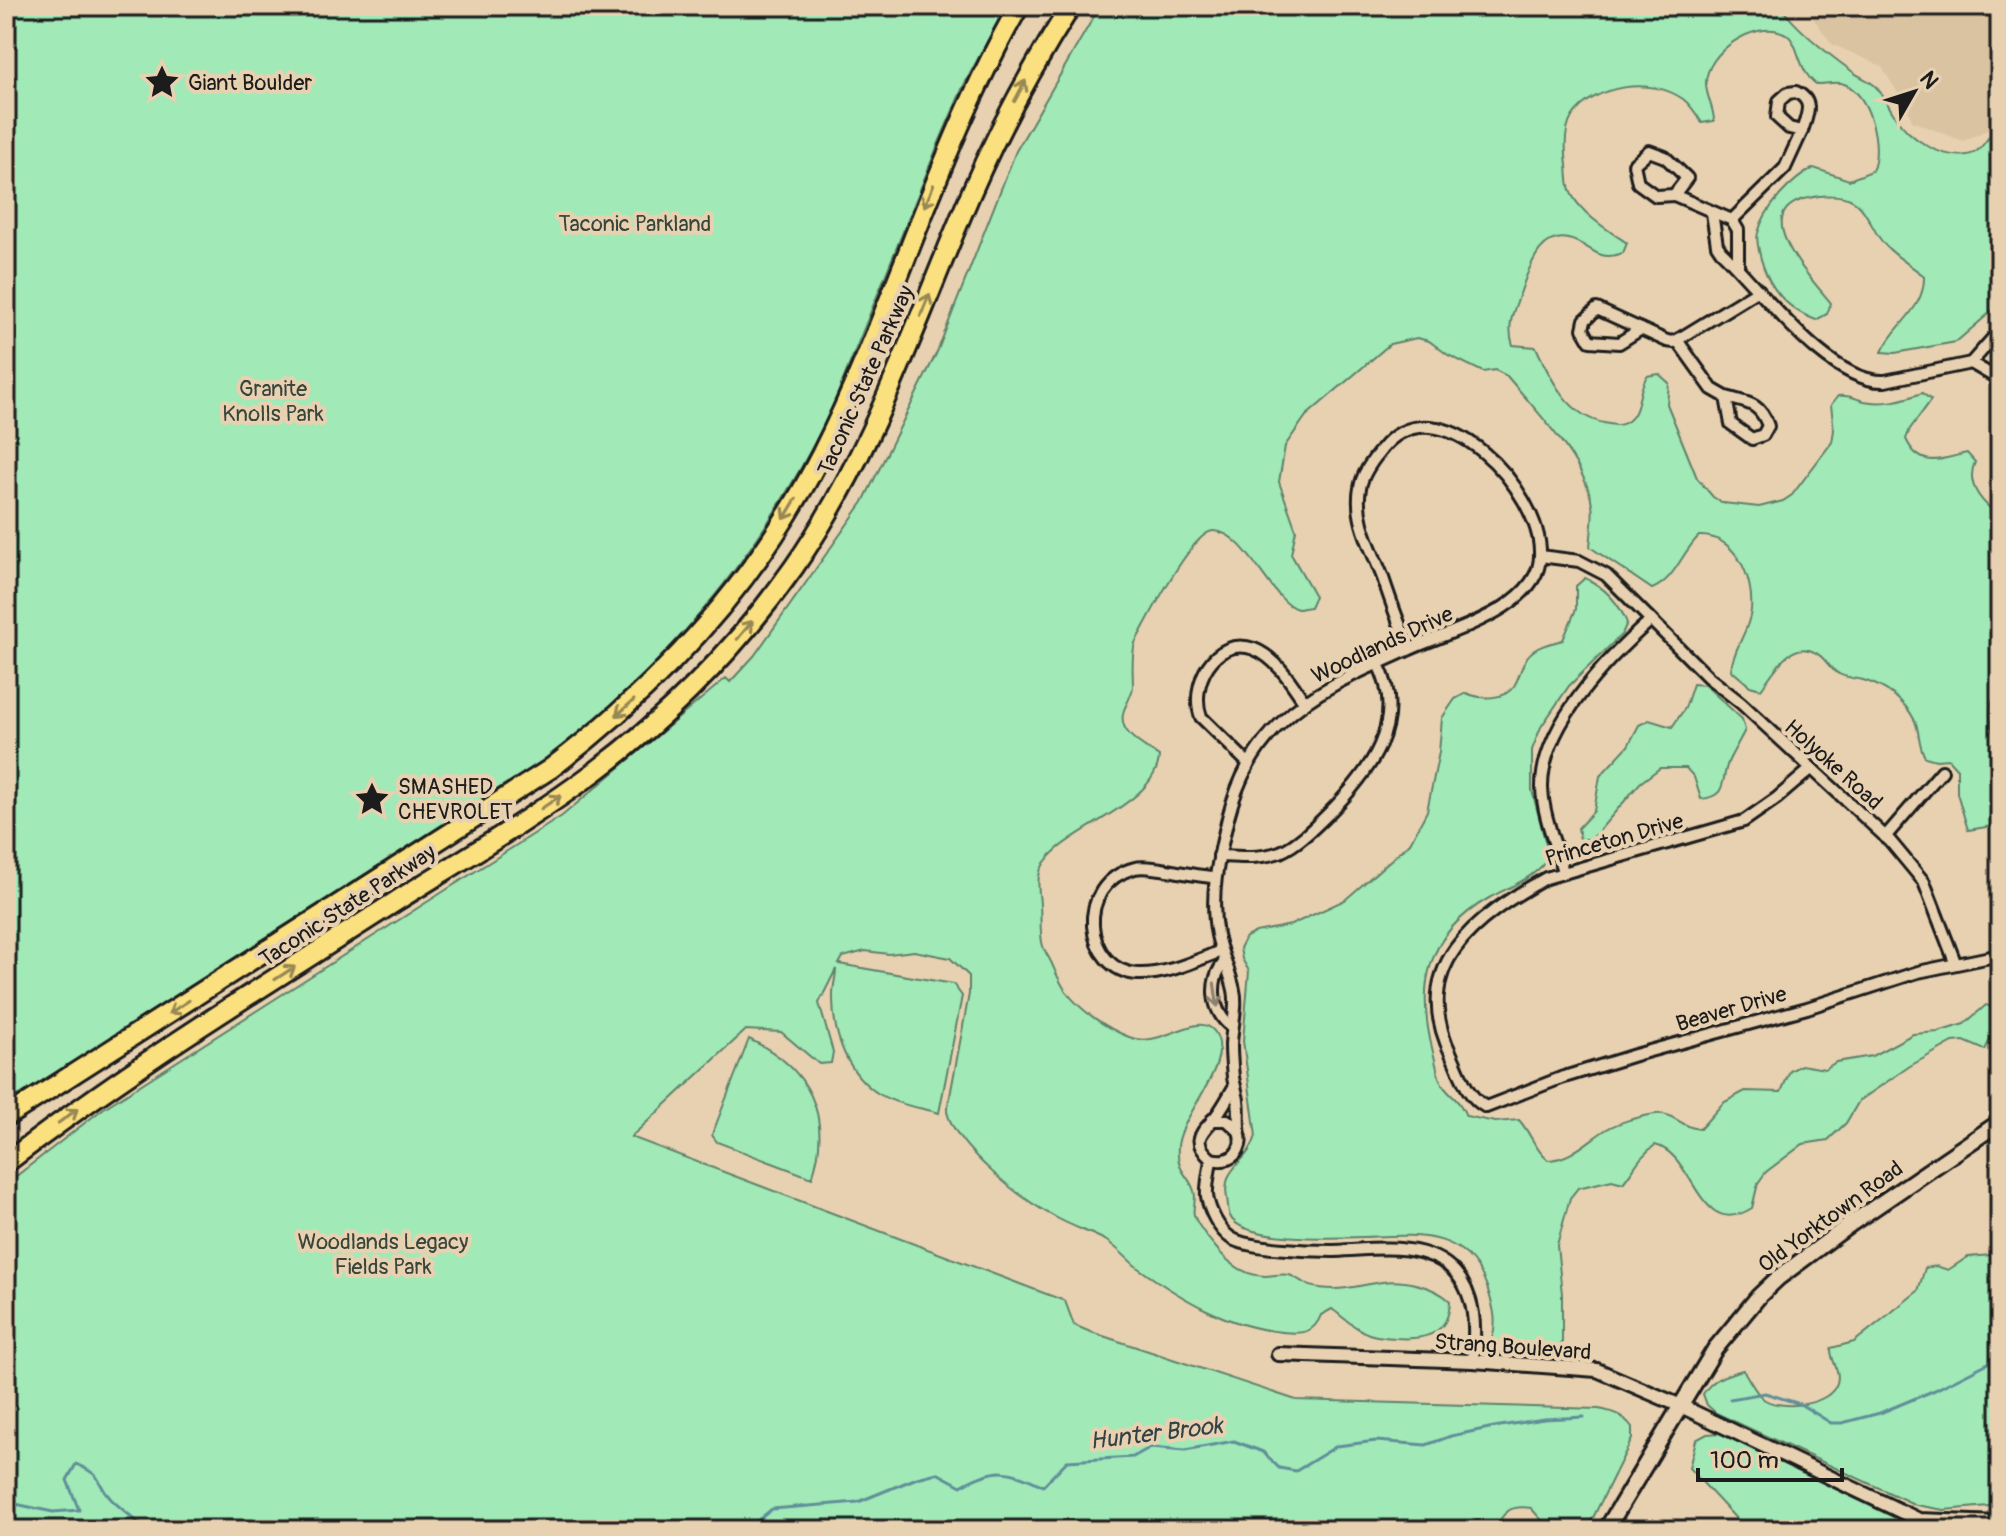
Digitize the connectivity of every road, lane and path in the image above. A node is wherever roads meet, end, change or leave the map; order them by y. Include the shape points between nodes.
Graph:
1 (1019, 6) edge
2 (1071, 6) edge
3 (1802, 131) dead end
4 (1674, 195) junction
5 (1712, 213) junction
6 (1732, 220) junction
7 (1738, 267) junction
8 (1759, 290) junction
9 (1641, 329) junction
10 (2000, 330) edge
11 (1677, 340) junction
12 (1971, 363) junction
13 (2000, 380) edge
14 (1726, 397) junction
15 (1540, 556) junction
16 (1651, 620) junction
17 (1410, 649) junction
18 (1378, 664) junction
19 (1305, 703) junction
20 (1248, 763) junction
21 (1811, 769) junction
22 (1942, 771) dead end
23 (1885, 837) junction
24 (1219, 856) junction
25 (1563, 872) junction
26 (1215, 877) junction
27 (2000, 955) edge
28 (1223, 957) junction
29 (1955, 962) junction
30 (1232, 1027) junction
31 (1234, 1087) junction
32 (1476, 1102) joint
33 (6, 1117) edge
34 (1212, 1120) junction
35 (2000, 1122) edge
36 (1238, 1130) junction
37 (1211, 1159) junction
38 (6, 1163) edge
39 (1278, 1354) dead end
40 (1473, 1361) junction
41 (1681, 1406) junction
42 (2000, 1523) edge
43 (1606, 1530) edge

1 -> 33 highway, Taconic State Parkway via 961,120 820,456 760,555 680,655 550,769
38 -> 2 highway, Taconic State Parkway via 151,1059 569,790 652,725 711,668 785,579 848,480 884,407 985,160
3 - 6 street via 1785,168
4 - 4 street via 1656,196 1638,183 1634,164 1649,151 1665,157 1687,178
4 - 5 street
5 - 6 street
5 - 7 street via 1717,245
6 - 7 street via 1738,230
7 - 8 street
8 - 11 street
8 - 12 street via 1818,351 1862,379 1885,381
9 - 9 street via 1619,343 1590,341 1583,329 1597,309
9 - 11 street
10 - 12 street
11 - 14 street via 1712,389
12 - 13 street
14 - 14 street via 1746,401 1764,413 1768,426 1763,435 1752,439 1731,424
15 - 16 street, Holyoke Road via 1594,567
15 - 17 street, Woodlands Drive via 1533,579 1497,611
15 - 17 street via 1529,509 1489,456 1437,428 1413,427 1391,437 1364,475 1360,507 1364,533
16 - 21 street, Holyoke Road
16 - 25 street via 1572,704 1552,742 1543,800
17 - 18 street, Woodlands Drive
18 - 19 street, Woodlands Drive
18 - 24 street via 1389,692 1389,710 1382,741 1356,786 1282,851
19 - 20 street, Woodlands Drive via 1267,737
19 - 20 street via 1274,663 1254,649 1237,648 1209,663 1200,678 1197,707 1208,726
20 - 24 street, Woodlands Drive
21 - 23 street, Holyoke Road
21 - 25 street, Princeton Drive via 1744,821
22 - 23 street
23 - 29 street, Holyoke Road via 1924,882
24 - 26 street, Woodlands Drive
25 - 32 street, Princeton Drive via 1479,921 1443,969 1437,990 1443,1038
26 - 28 street, Woodlands Drive via 1216,932
26 - 28 street via 1147,866 1132,869 1102,890 1091,924 1108,960 1135,974
27 - 29 street, Beaver Drive
28 - 30 street, Woodlands Drive via 1235,992
28 -> 30 street, Woodlands Drive via 1214,992 1219,1012
29 - 32 street, Beaver Drive via 1561,1078 1486,1107
30 - 31 street, Woodlands Drive
31 - 34 street
31 - 36 street, Woodlands Drive
34 - 36 street via 1227,1120
34 - 37 street via 1199,1139
35 - 41 main road, Old Yorktown Road via 1778,1278 1729,1330
36 - 37 street, Woodlands Drive via 1236,1155
37 - 40 street via 1207,1197 1213,1214 1239,1243 1331,1251 1389,1247 1422,1252 1451,1269 1470,1299
39 - 40 street, Strang Boulevard
40 - 41 street, Strang Boulevard via 1597,1370
41 - 42 street, Strang Boulevard via 1919,1520
41 - 43 main road, Old Yorktown Road

